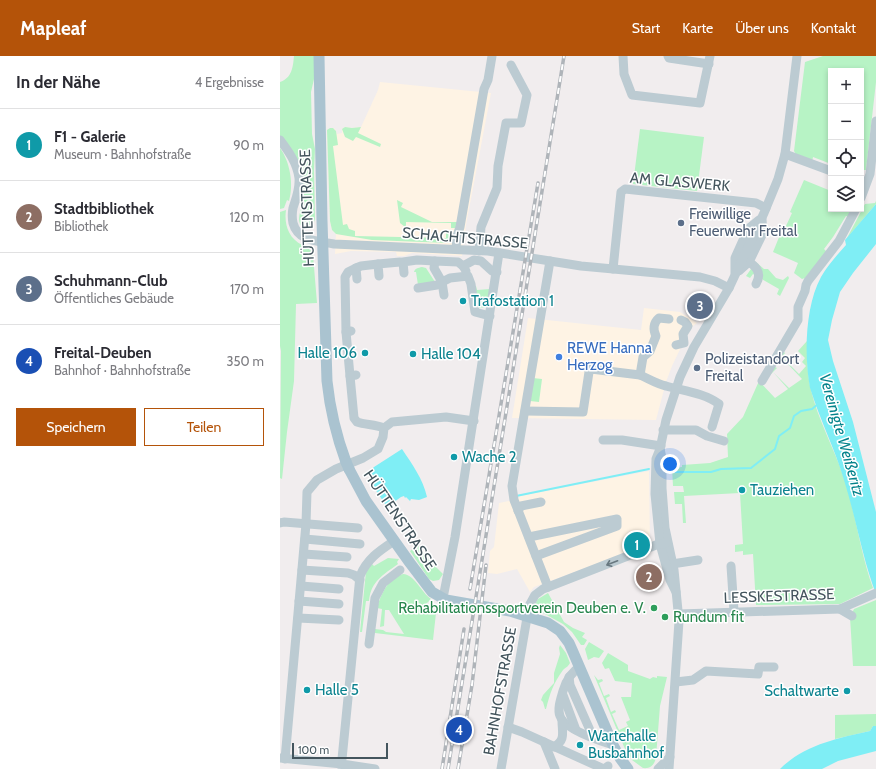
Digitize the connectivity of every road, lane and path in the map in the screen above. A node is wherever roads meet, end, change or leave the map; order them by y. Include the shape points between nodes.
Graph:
1 (319, 56) edge
2 (490, 56) edge
3 (623, 56) edge
4 (668, 56) edge
5 (797, 56) edge
6 (709, 60) edge
7 (511, 65) dead end
8 (876, 121) edge
9 (280, 140) edge
10 (874, 151) edge
11 (785, 154) junction
12 (828, 170) edge
13 (874, 170) edge
14 (864, 183) edge
15 (766, 208) junction
16 (854, 212) edge
17 (762, 218) junction
18 (323, 242) junction
19 (456, 249) junction
20 (479, 251) junction
21 (499, 253) junction
22 (401, 260) junction
23 (746, 260) junction
24 (435, 261) junction
25 (550, 261) junction
26 (378, 264) junction
27 (463, 266) junction
28 (356, 268) junction
29 (613, 269) junction
30 (497, 272) junction
31 (404, 273) dead end
32 (735, 274) junction
33 (379, 276) dead end
34 (468, 276) junction
35 (357, 278) dead end
36 (442, 282) junction
37 (756, 284) dead end
38 (729, 288) junction
39 (444, 295) dead end
40 (427, 296) dead end
41 (490, 316) junction
42 (669, 318) dead end
43 (681, 320) dead end
44 (694, 347) junction
45 (640, 375) junction
46 (762, 381) dead end
47 (676, 388) junction
48 (525, 411) junction
49 (474, 421) junction
50 (712, 426) dead end
51 (384, 428) junction
52 (663, 430) junction
53 (604, 440) dead end
54 (724, 441) dead end
55 (660, 448) junction
56 (541, 502) dead end
57 (518, 511) junction
58 (280, 522) edge
59 (306, 524) junction
60 (358, 528) dead end
61 (529, 537) junction
62 (305, 539) junction
63 (394, 541) junction
64 (664, 543) junction
65 (360, 544) dead end
66 (304, 554) junction
67 (536, 556) junction
68 (346, 557) dead end
69 (698, 560) dead end
70 (672, 564) junction
71 (731, 566) dead end
72 (302, 570) junction
73 (400, 570) dead end
74 (360, 580) junction
75 (301, 586) junction
76 (548, 587) junction
77 (339, 589) dead end
78 (676, 592) junction
79 (876, 593) edge
80 (443, 598) junction
81 (299, 601) junction
82 (339, 604) dead end
83 (840, 609) junction
84 (734, 611) junction
85 (679, 614) junction
86 (527, 616) junction
87 (852, 616) dead end
88 (298, 618) junction
89 (339, 620) dead end
90 (369, 644) dead end
91 (580, 667) junction
92 (774, 668) dead end
93 (676, 682) junction
94 (566, 685) junction
95 (562, 720) junction
96 (508, 728) junction
97 (576, 730) junction
98 (589, 736) junction
99 (544, 742) junction
100 (613, 744) junction
101 (554, 747) junction
102 (670, 757) junction
103 (283, 759) edge
104 (342, 766) edge
105 (608, 766) dead end
106 (375, 769) edge
107 (501, 769) edge
108 (555, 769) edge
109 (628, 769) edge
110 (658, 769) edge
111 (669, 769) edge

1 - 18 main road, HÜTTENSTRASSE
2 - 19 street via 488,80 484,89
3 - 6 street via 624,74 632,95 700,103
4 - 6 street
5 - 11 street
7 - 20 street via 526,95 521,123 506,123 498,166 497,188 481,227
8 - 10 street
9 - 18 street, SCHACHTSTRASSE via 292,157 299,178 292,211 294,226 298,234 304,238
10 - 13 street
11 - 12 street
11 - 15 street
13 - 14 street
15 - 17 street
15 - 29 street, AM GLASWERK via 756,203 625,189 621,192
16 - 46 street via 840,241 808,281 798,307 798,320
17 - 23 street
17 - 32 street via 748,229 735,258
18 - 19 street, SCHACHTSTRASSE
18 - 63 main road, HÜTTENSTRASSE via 328,396 334,427 347,466 366,501
19 - 20 street, SCHACHTSTRASSE
20 - 21 street, SCHACHTSTRASSE
21 - 25 street, SCHACHTSTRASSE
21 - 30 street
22 - 24 street
22 - 26 street
22 - 31 street
23 - 32 street
23 - 37 street via 755,266 759,274
24 - 27 street via 458,262
24 - 36 street via 434,268
25 - 29 street, SCHACHTSTRASSE
25 - 48 street
26 - 28 street
26 - 33 street
27 - 30 street via 474,260 481,261 492,271
27 - 34 street
28 - 35 street
28 - 51 street via 345,277 354,418 364,425
29 - 38 street, SCHACHTSTRASSE via 704,278
30 - 41 street
32 - 38 street
34 - 36 street via 450,278
34 - 41 street via 475,312
36 - 39 street
36 - 40 street via 422,287
38 - 44 street
41 - 49 street
42 - 45 street via 656,320 656,336 650,351 642,357
43 - 44 street via 688,326 681,341
44 - 47 street
45 - 47 street
45 - 48 street via 591,369 583,412
47 - 50 street via 712,398 719,404
47 - 52 street
48 - 57 street via 512,486
49 - 51 street via 446,417 392,422
49 - 80 street
51 - 59 street via 378,449 317,480 307,492
52 - 54 street via 696,430
52 - 55 street
53 - 55 street via 622,440
55 - 64 street
56 - 57 street via 521,506
57 - 61 street
58 - 59 street
59 - 60 street
59 - 62 street
61 - 67 street
61 - 67 street via 617,519 617,526
62 - 65 street
62 - 66 street
63 - 74 street via 368,561
63 - 80 main road, HÜTTENSTRASSE via 432,592
64 - 70 street
64 -> 76 street, BAHNHOFSTRASSE
64 - 78 street via 670,580
66 - 68 street
66 - 72 street
67 - 76 street
69 - 70 street
70 - 78 street
71 - 84 street
72 - 74 street via 348,573
72 - 75 street
73 - 90 street via 384,583 375,598
74 - 104 street
75 - 77 street
75 - 81 street
76 - 86 street, BAHNHOFSTRASSE via 532,598
78 - 85 street
79 - 83 street, LESSKESTRASSE
80 - 86 main road, HÜTTENSTRASSE
81 - 82 street
81 - 88 street
83 - 84 street, LESSKESTRASSE
83 - 87 street
84 - 85 street, LESSKESTRASSE
85 - 93 street
86 - 91 main road, HÜTTENSTRASSE via 548,623 560,631 569,643
86 - 96 street, BAHNHOFSTRASSE
88 - 89 street
88 - 103 street
91 - 94 street via 573,671
91 - 100 main road, HÜTTENSTRASSE
92 - 93 street via 759,668 758,674 706,671 693,680
93 - 102 street
94 - 95 street via 558,710
94 - 97 street
94 - 98 street via 570,685
95 - 97 street
95 - 101 street via 563,737
96 - 99 street
96 - 107 street, BAHNHOFSTRASSE
97 - 98 street
98 - 100 street
99 - 101 street
99 - 108 street
100 - 109 main road, HÜTTENSTRASSE
101 - 105 street via 604,769
102 - 110 street
102 - 111 street
103 - 104 street
104 - 106 street

